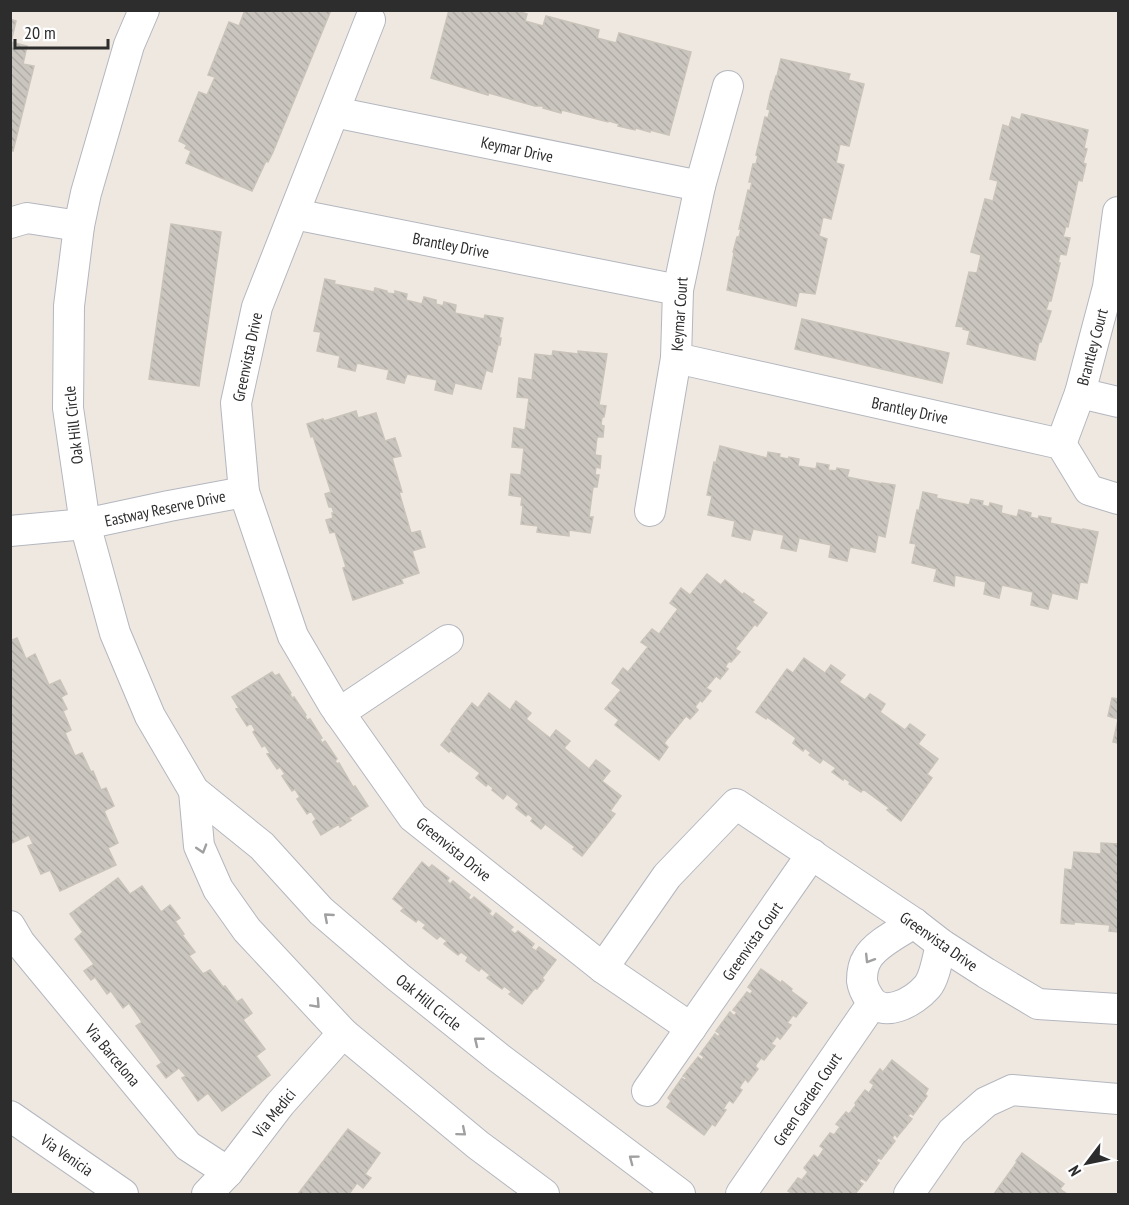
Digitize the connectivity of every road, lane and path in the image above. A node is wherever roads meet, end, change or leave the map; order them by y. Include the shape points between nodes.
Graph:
1 (144, 10) edge
2 (370, 20) dead end
3 (728, 86) dead end
4 (334, 112) junction
5 (700, 186) junction
6 (1119, 212) edge
7 (294, 214) junction
8 (10, 223) edge
9 (79, 226) junction
10 (1113, 288) edge
11 (678, 290) junction
12 (676, 358) junction
13 (1080, 393) junction
14 (1119, 402) edge
15 (1061, 444) junction
16 (244, 492) junction
17 (1119, 500) edge
18 (650, 511) dead end
19 (85, 524) junction
20 (10, 531) edge
21 (448, 640) dead end
22 (339, 713) junction
23 (194, 791) junction
24 (812, 854) junction
25 (914, 923) junction
26 (10, 926) edge
27 (941, 944) junction
28 (603, 968) junction
29 (872, 1004) junction
30 (1119, 1009) edge
31 (691, 1029) junction
32 (343, 1033) junction
33 (647, 1091) dead end
34 (1119, 1099) edge
35 (10, 1116) edge
36 (228, 1172) junction
37 (123, 1194) edge
38 (207, 1194) edge
39 (544, 1194) edge
40 (680, 1194) edge
41 (741, 1194) edge
42 (909, 1194) edge

1 - 9 street, Oak Hill Circle via 129,45
2 - 4 street, Greenvista Drive
3 - 5 street, Keymar Court
4 - 5 street, Keymar Drive
4 - 7 street, Greenvista Drive
5 - 11 street, Keymar Court
6 - 10 street, Brantley Court
7 - 11 street, Brantley Drive
7 - 16 street, Greenvista Drive via 257,307 236,403
8 - 9 street via 27,218
9 - 19 street, Oak Hill Circle via 69,306 68,408
10 - 13 street, Brantley Court
11 - 12 street, Keymar Court
12 - 15 street, Brantley Drive
12 - 18 street, Keymar Court
13 - 14 street
13 - 15 street, Brantley Court
15 - 17 street via 1089,490
16 - 19 street, Eastway Reserve Drive
16 - 22 street, Greenvista Drive via 293,636
19 - 20 street, Eastway Reserve Drive
19 - 23 street, Oak Hill Circle via 115,633 150,716
21 - 22 street
22 - 28 street, Greenvista Drive via 413,817
23 -> 32 street, Oak Hill Circle via 199,846 218,889 247,930
40 -> 23 street, Oak Hill Circle via 398,977 321,911 262,846
24 - 25 street, Greenvista Drive
24 - 28 street, Greenvista Drive via 736,804 667,876
24 - 31 street, Greenvista Court
25 - 27 street, Greenvista Drive
25 -> 29 street via 881,944 867,959 863,988
26 - 36 street, Via Barcelona via 188,1146
27 - 29 street via 928,986 913,1000 885,1009
27 - 30 street, Greenvista Drive via 1038,1004
28 - 31 street
29 - 41 street, Green Garden Court
31 - 33 street, Greenvista Court
32 - 36 street, Via Medici via 280,1104
32 -> 39 street, Oak Hill Circle via 478,1145
34 - 42 street via 1012,1090 986,1102 952,1132
35 - 37 street, Via Venicia
36 - 38 street, Via Medici

